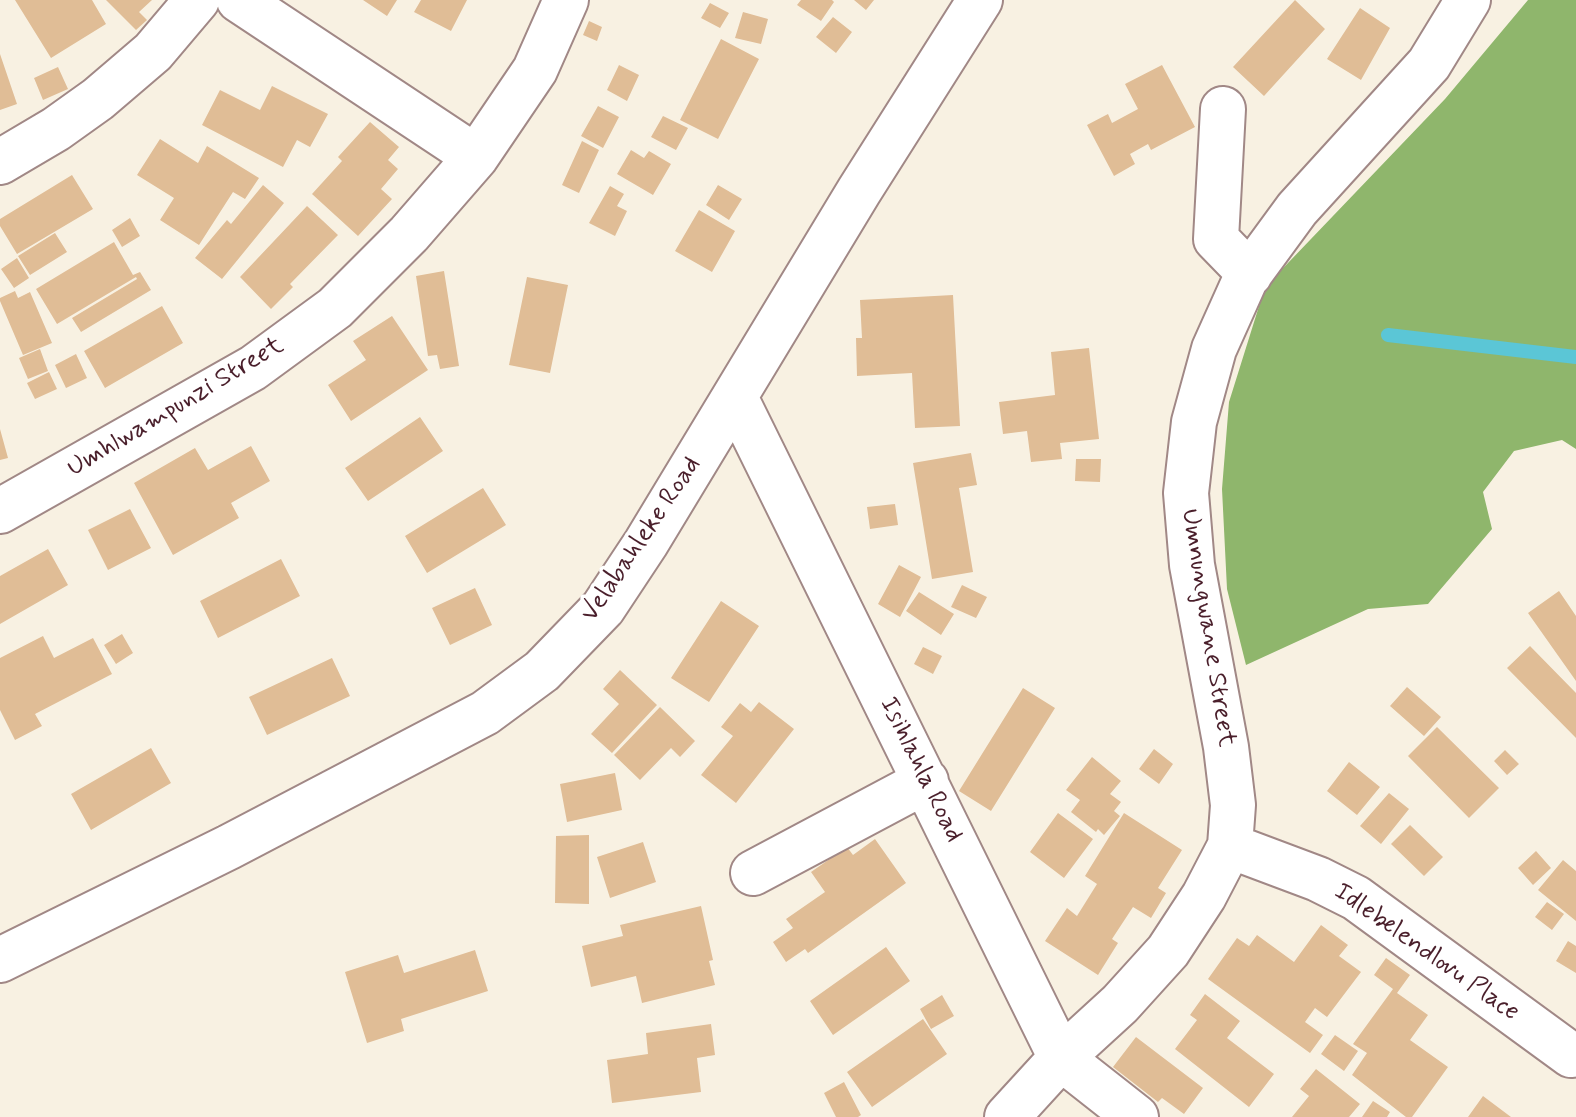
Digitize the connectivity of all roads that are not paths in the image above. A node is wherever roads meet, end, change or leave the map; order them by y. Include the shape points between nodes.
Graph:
1 (197, 0) edge
2 (239, 0) edge
3 (566, 0) edge
4 (980, 0) edge
5 (1468, 0) edge
6 (1223, 109) dead end
7 (476, 157) junction
8 (0, 162) edge
9 (1250, 274) junction
10 (735, 397) junction
11 (0, 511) edge
12 (926, 781) junction
13 (1230, 846) junction
14 (753, 873) dead end
15 (0, 960) edge
16 (1571, 1055) dead end
17 (1061, 1058) junction
18 (1007, 1117) edge
19 (1136, 1117) edge

1 - 8 street via 153,52 98,99
2 - 7 street
3 - 7 street, Umhlwampunzi Street via 535,70
4 - 10 street, Velabahleke Road
5 - 9 street, Umnungwane Street via 1429,64 1297,209
6 - 9 street via 1216,239
7 - 11 street, Umhlwampunzi Street via 335,308 253,368
9 - 13 street, Umnungwane Street via 1214,349 1194,422 1186,493 1192,565 1226,747 1233,805
10 - 12 street, Isihlahla Road
10 - 15 street, Velabahleke Road via 603,608 542,671 485,713
12 - 14 street
12 - 17 street, Isihlahla Road
13 - 16 street, Idlebelendlovu Place via 1356,898
13 - 17 street, Umnungwane Street via 1168,951
17 - 18 street, Umnungwane Street
17 - 19 street, Isihlahla Road

